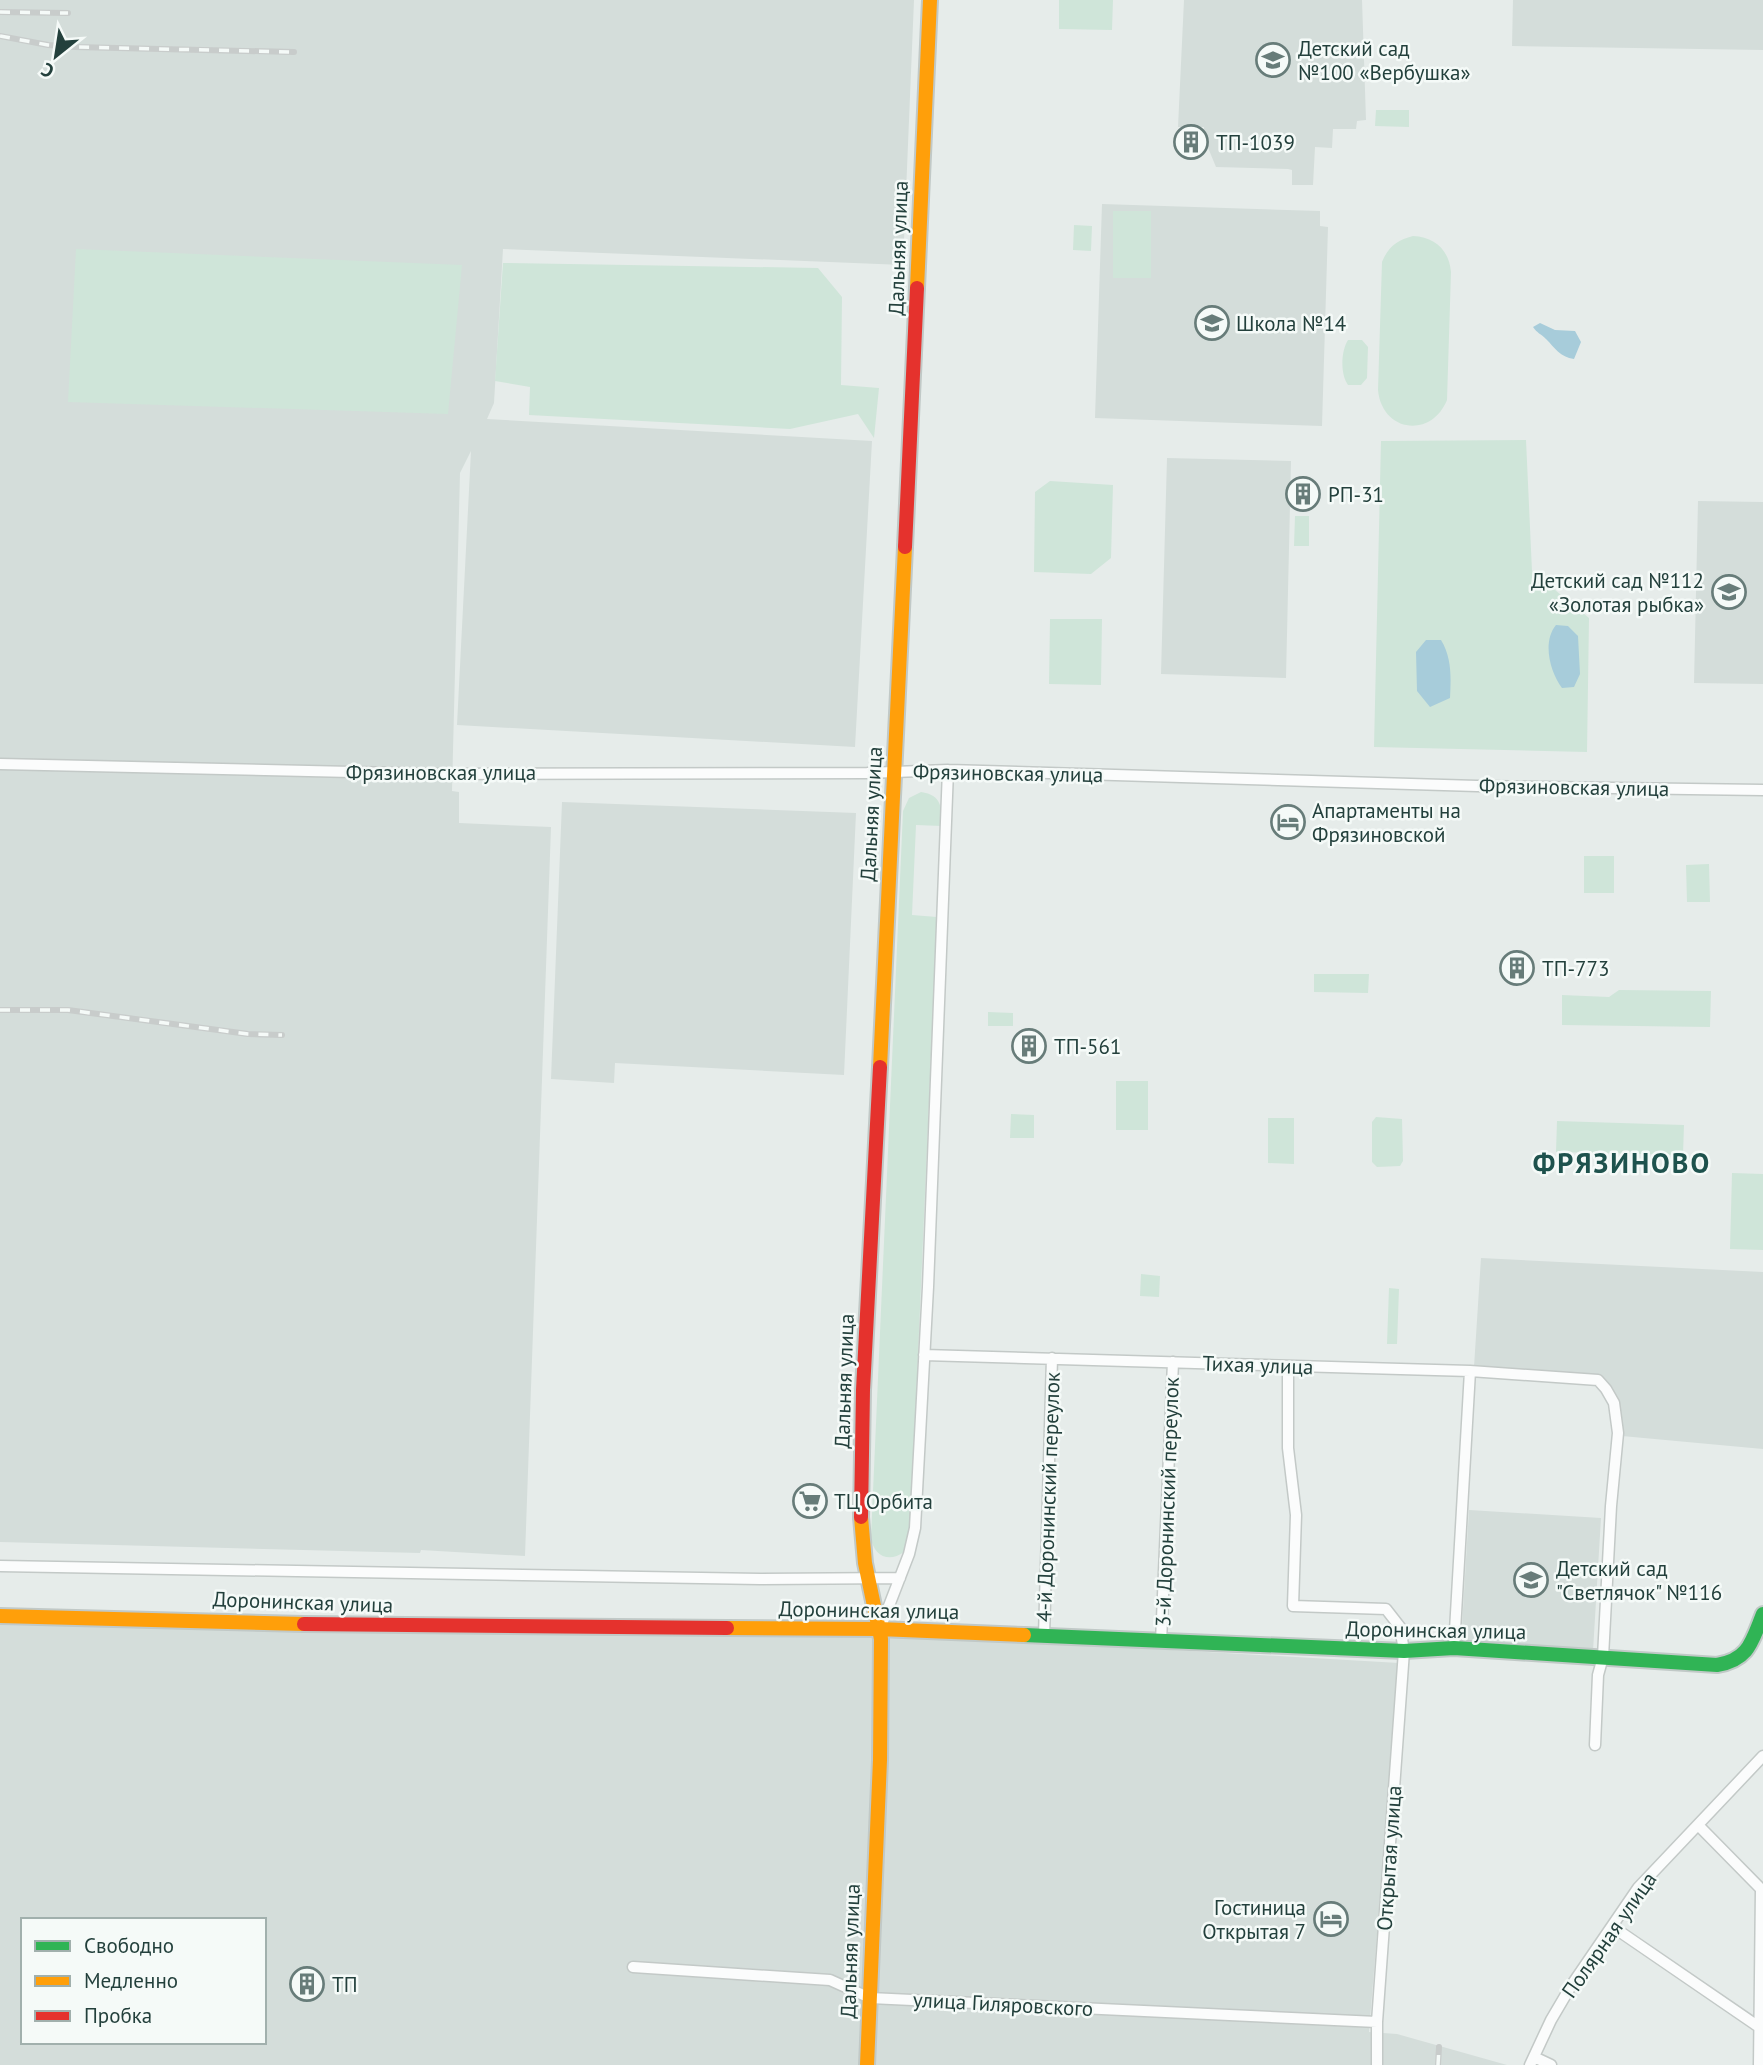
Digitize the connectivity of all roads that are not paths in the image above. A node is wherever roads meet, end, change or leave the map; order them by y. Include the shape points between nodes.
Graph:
1 (930, 0) edge
2 (0, 764) edge
3 (948, 770) junction
4 (894, 772) junction
5 (1763, 790) edge
6 (924, 1355) junction
7 (1052, 1358) junction
8 (1173, 1362) junction
9 (1289, 1366) junction
10 (1470, 1371) junction
11 (0, 1566) edge
12 (868, 1578) junction
13 (900, 1578) junction
14 (1763, 1614) edge
15 (0, 1616) edge
16 (879, 1629) junction
17 (1044, 1636) junction
18 (1161, 1642) junction
19 (1454, 1648) junction
20 (1404, 1651) junction
21 (1602, 1657) junction
22 (1595, 1745) dead end
23 (1763, 1756) edge
24 (1698, 1825) junction
25 (1762, 1889) edge
26 (1613, 1927) junction
27 (633, 1967) dead end
28 (870, 1998) junction
29 (1377, 2022) junction
30 (1761, 2029) edge
31 (1532, 2061) edge
32 (867, 2065) edge
33 (1377, 2065) edge
34 (1551, 2065) edge
35 (1759, 2065) edge

1 - 4 street, Дальняя улица
2 - 4 street, Фрязиновская улица via 439,774
3 - 4 street, Фрязиновская улица
3 - 5 street, Фрязиновская улица
3 - 6 street, Дальняя улица
4 - 12 street, Дальняя улица via 863,1390 861,1535
6 - 7 street, Тихая улица
6 - 13 street, Дальняя улица via 915,1528
7 - 8 street, Тихая улица
7 - 17 street, 4-й Доронинский переулок
8 - 9 street, Тихая улица
8 - 18 street, 3-й Доронинский переулок
9 - 10 street, Тихая улица
9 - 20 street via 1288,1448 1296,1515 1293,1606 1386,1609 1400,1627
10 - 19 street
10 - 21 street, Тихая улица via 1598,1380 1614,1404 1618,1433
11 - 12 street
12 - 13 street
12 - 16 street, Дальняя улица
13 - 16 street, Дальняя улица
14 - 21 street, Доронинская улица via 1736,1662 1717,1665
15 - 16 street, Доронинская улица via 383,1626
16 - 17 street, Доронинская улица
16 - 28 street, Дальняя улица via 880,1760
17 - 18 street, Доронинская улица
18 - 20 street, Доронинская улица
19 - 20 street, Доронинская улица
19 - 21 street, Доронинская улица
20 - 29 street, Открытая улица
21 - 22 street
23 - 24 street, Полярная улица
24 - 25 street
24 - 26 street, Полярная улица via 1638,1888
25 - 30 street
26 - 30 street
26 - 31 street, Полярная улица via 1571,1986
27 - 28 street, улица Гиляровского via 830,1980
28 - 29 street, улица Гиляровского
28 - 32 street, Дальняя улица
29 - 33 street, Открытая улица
30 - 35 street
31 - 34 street

